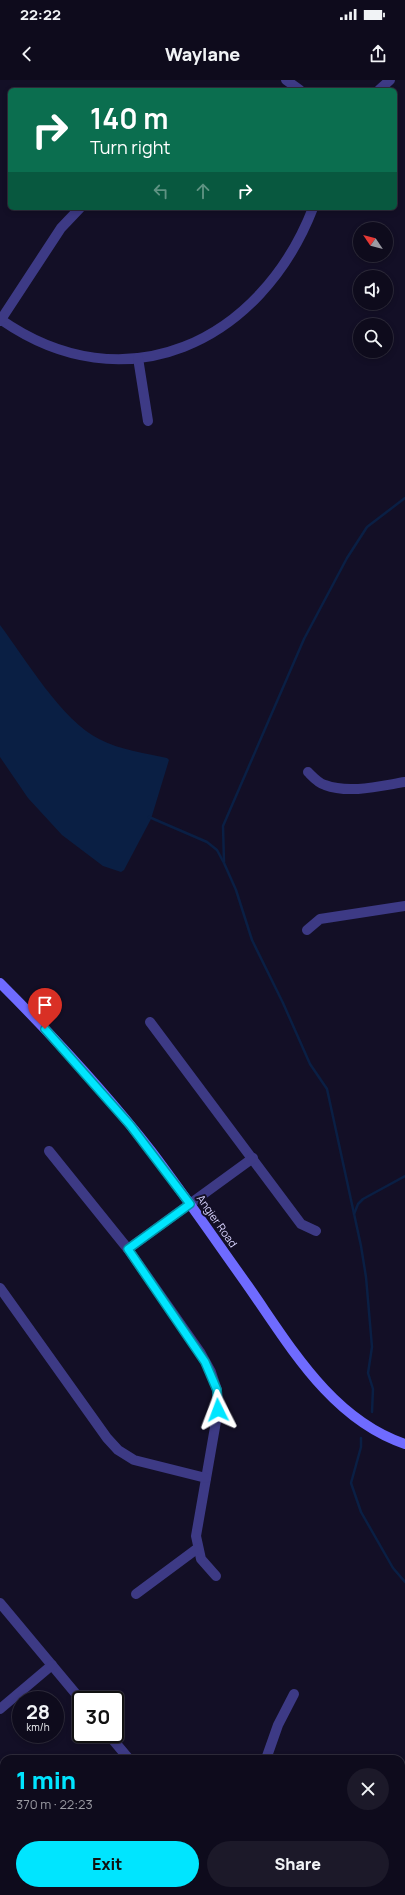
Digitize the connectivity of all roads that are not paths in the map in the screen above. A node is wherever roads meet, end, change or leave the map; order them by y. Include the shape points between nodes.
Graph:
1 (286, 80) edge
2 (390, 80) edge
3 (297, 88) edge
4 (381, 88) edge
5 (78, 210) edge
6 (312, 210) edge
7 (0, 320) edge
8 (138, 358) junction
9 (148, 421) dead end
10 (308, 772) dead end
11 (405, 782) edge
12 (405, 906) edge
13 (307, 930) dead end
14 (0, 983) edge
15 (150, 1022) dead end
16 (49, 1151) dead end
17 (253, 1158) junction
18 (190, 1204) junction
19 (316, 1231) dead end
20 (128, 1249) junction
21 (0, 1288) edge
22 (405, 1444) edge
23 (206, 1478) junction
24 (198, 1548) junction
25 (216, 1576) dead end
26 (136, 1594) dead end
27 (0, 1603) edge
28 (52, 1665) junction
29 (74, 1691) edge
30 (294, 1694) dead end
31 (0, 1709) edge
32 (116, 1743) edge
33 (126, 1755) edge
34 (267, 1755) edge

1 - 3 street
2 - 4 street
5 - 7 street via 61,228
6 - 8 street via 289,256 260,293 222,328 190,345 160,355
7 - 8 street via 25,336 64,352 99,359
8 - 9 street
10 - 11 street via 324,785 333,787 359,788
12 - 13 street via 320,919
14 - 18 street, Angier Road via 90,1077 146,1144
15 - 17 street
16 - 20 street
17 - 18 street
17 - 19 street via 302,1224
18 - 20 street
18 - 22 street, Angier Road via 295,1353 322,1387 358,1419 379,1433
20 - 23 street via 200,1352 211,1372 218,1410
21 - 23 street via 118,1450 134,1460
23 - 24 street via 196,1536
24 - 25 street via 201,1559
24 - 26 street
27 - 28 street
28 - 29 street
28 - 31 street
30 - 34 street via 278,1725
32 - 33 street

